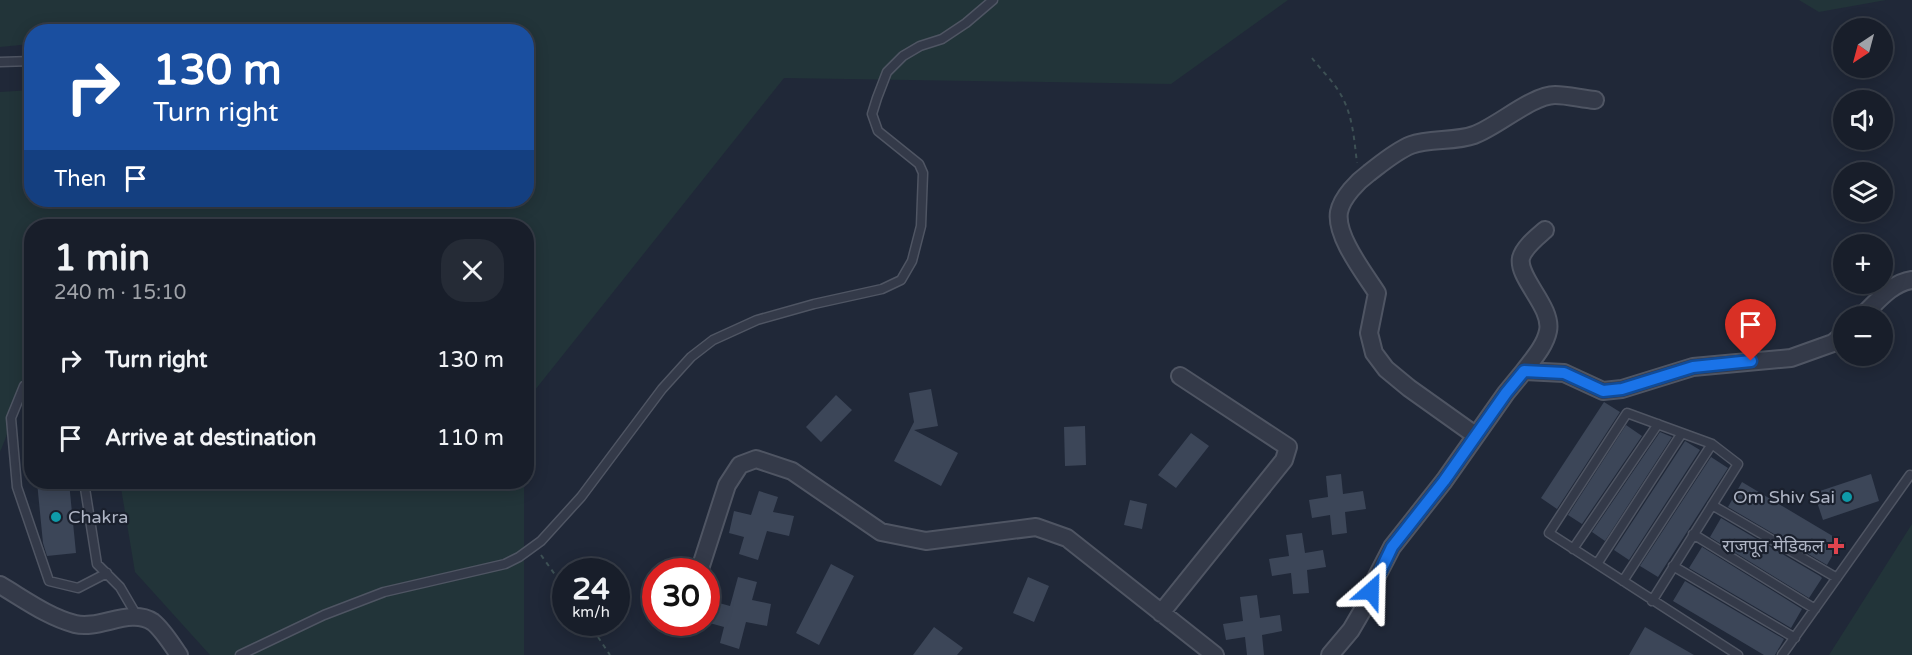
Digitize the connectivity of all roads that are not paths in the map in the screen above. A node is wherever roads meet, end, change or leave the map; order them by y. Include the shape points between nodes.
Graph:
1 (993, 0) edge
2 (24, 61) edge
3 (0, 62) edge
4 (1595, 100) dead end
5 (1545, 230) dead end
6 (1912, 280) edge
7 (1873, 306) edge
8 (1833, 343) edge
9 (1524, 371) junction
10 (1180, 376) dead end
11 (24, 386) edge
12 (1658, 424) junction
13 (1682, 433) junction
14 (1475, 435) junction
15 (1712, 444) junction
16 (1910, 475) dead end
17 (85, 489) edge
18 (1712, 505) junction
19 (1694, 534) junction
20 (1573, 549) junction
21 (704, 558) edge
22 (1597, 564) junction
23 (1673, 567) junction
24 (107, 573) junction
25 (1837, 578) junction
26 (1623, 581) junction
27 (0, 585) edge
28 (1652, 601) junction
29 (1815, 609) junction
30 (1161, 613) junction
31 (137, 616) junction
32 (1795, 638) junction
33 (179, 655) edge
34 (240, 655) edge
35 (1215, 655) edge
36 (1330, 655) edge
37 (1738, 655) edge
38 (1782, 655) edge

1 - 34 lane via 942,39 903,56 887,72 876,98 872,114 878,131 919,164 923,173 921,225 912,261 900,279 882,290 757,320 713,340 662,389 581,497 535,546 519,557 505,564 384,592
2 - 3 lane
4 - 14 street via 1552,94 1523,106 1473,136 1412,144 1359,181 1339,212 1341,230 1377,293 1370,333 1374,353 1386,369
5 - 9 street via 1521,258 1549,328
6 - 7 street via 1902,281
8 - 9 street via 1791,358 1693,367 1603,391 1564,373
9 - 14 street
10 - 30 street via 1288,447 1284,460
11 - 24 lane via 11,418 17,487 49,581 78,588
12 - 13 lane
12 - 20 lane
12 - 20 lane via 1627,413 1548,533
13 - 15 lane
13 - 22 lane
14 - 36 street via 1392,547 1365,606
15 - 18 lane via 1738,464
15 - 26 lane
16 - 25 lane
17 - 24 lane via 98,564
18 - 19 lane
18 - 25 lane
19 - 23 lane
19 - 29 lane
20 - 22 lane
21 - 30 street via 727,485 740,465 756,459 792,471 881,532 926,541 1036,526 1067,538
22 - 26 lane
23 - 28 lane
23 - 32 lane
24 - 31 lane
25 - 29 lane
26 - 28 lane
27 - 31 street via 57,619 78,625
28 - 37 lane
29 - 32 lane
30 - 35 street
31 - 33 street via 153,622
32 - 38 lane

